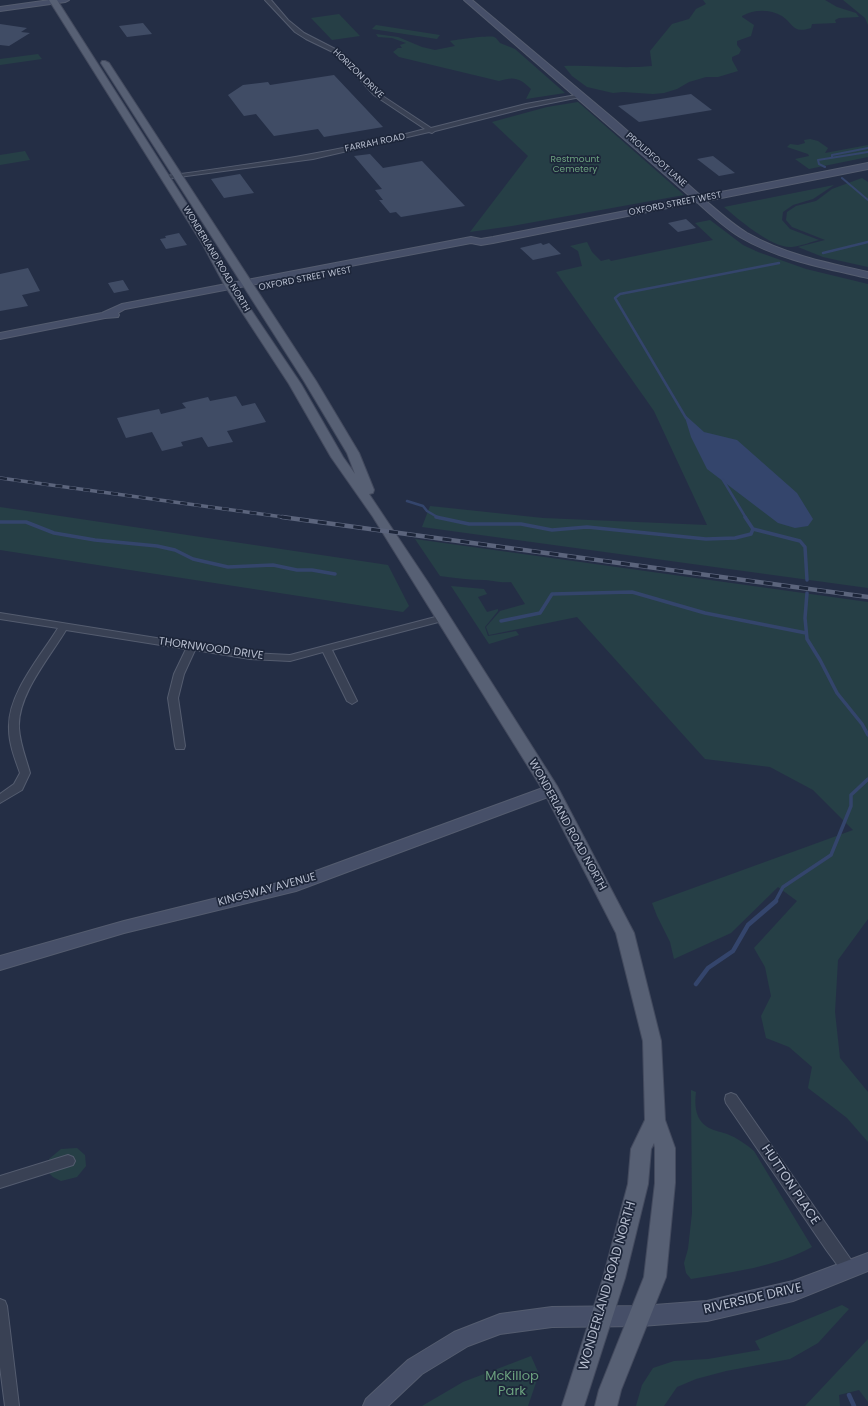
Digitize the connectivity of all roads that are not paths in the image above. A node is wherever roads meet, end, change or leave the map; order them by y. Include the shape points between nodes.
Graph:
1 (64, 0) edge
2 (268, 0) edge
3 (468, 0) edge
4 (53, 1) edge
5 (0, 9) edge
6 (70, 9) dead end
7 (101, 57) dead end
8 (582, 96) junction
9 (432, 131) junction
10 (868, 166) edge
11 (179, 177) junction
12 (166, 178) junction
13 (700, 199) junction
14 (868, 275) edge
15 (249, 286) junction
16 (233, 290) junction
17 (0, 336) edge
18 (379, 517) junction
19 (0, 616) edge
20 (443, 618) junction
21 (64, 626) junction
22 (192, 647) junction
23 (326, 648) junction
24 (352, 702) dead end
25 (180, 746) dead end
26 (551, 790) junction
27 (0, 798) edge
28 (0, 963) edge
29 (731, 1099) dead end
30 (655, 1120) junction
31 (68, 1161) dead end
32 (0, 1182) edge
33 (868, 1262) edge
34 (850, 1269) junction
35 (0, 1306) edge
36 (641, 1316) junction
37 (602, 1317) junction
38 (12, 1406) edge
39 (373, 1406) edge
40 (573, 1406) edge
41 (606, 1406) edge

1 - 4 street
1 - 6 main road
2 - 9 street, HORIZON DRIVE via 297,30 339,53 376,94
3 - 8 street, PROUDFOOT LANE
4 - 5 street
4 - 12 main road, WONDERLAND ROAD NORTH
7 - 11 main road, WONDERLAND ROAD NORTH
8 - 9 street, FARRAH ROAD via 544,102
8 - 13 street, PROUDFOOT LANE
9 - 11 street, FARRAH ROAD via 359,148
10 - 13 street, OXFORD STREET WEST
11 - 12 street, FARRAH ROAD
11 - 15 main road, WONDERLAND ROAD NORTH
12 - 16 main road, WONDERLAND ROAD NORTH
13 - 14 street, PROUDFOOT LANE via 744,235 777,251
13 - 15 street, OXFORD STREET WEST via 481,242 471,240
15 - 16 street, OXFORD STREET WEST
15 - 18 main road, WONDERLAND ROAD NORTH via 353,453
16 - 17 street, OXFORD STREET WEST via 124,315 105,315
16 - 18 main road, WONDERLAND ROAD NORTH via 291,378 337,457
18 - 20 main road, WONDERLAND ROAD NORTH
19 - 21 street, THORNWOOD DRIVE
20 - 23 street, THORNWOOD DRIVE
20 - 26 main road, WONDERLAND ROAD NORTH
21 - 22 street, THORNWOOD DRIVE
21 - 27 street via 24,690 14,714 15,737 25,773 18,787
22 - 23 street, THORNWOOD DRIVE via 250,656 290,658
22 - 25 street via 179,674 173,698
23 - 24 street
26 - 28 street, KINGSWAY AVENUE via 296,885 124,927
26 - 30 main road, WONDERLAND ROAD NORTH via 625,933 652,1041
29 - 34 street, HUTTON PLACE
30 - 36 main road, WONDERLAND ROAD NORTH via 665,1148 665,1183 655,1277
30 - 37 main road, WONDERLAND ROAD NORTH via 641,1149 638,1184
31 - 32 street
33 - 34 street, RIVERSIDE DRIVE
34 - 36 street, RIVERSIDE DRIVE via 793,1292 707,1311
35 - 38 street
36 - 37 street, RIVERSIDE DRIVE
36 - 41 main road, WONDERLAND ROAD NORTH via 610,1390
37 - 39 street, RIVERSIDE DRIVE via 552,1317 500,1324 461,1339 415,1367
37 - 40 main road, WONDERLAND ROAD NORTH

